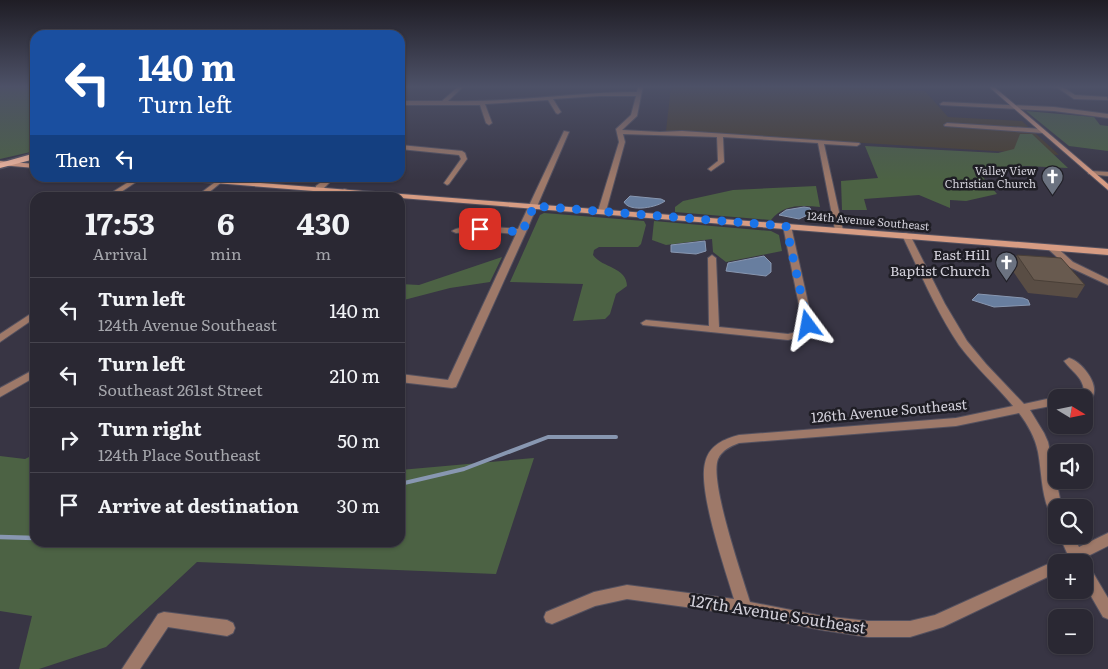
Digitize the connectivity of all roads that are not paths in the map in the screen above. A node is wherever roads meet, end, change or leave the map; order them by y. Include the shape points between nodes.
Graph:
1 (487, 117) edge
2 (632, 117) edge
3 (1026, 117) edge
4 (489, 123) dead end
5 (947, 125) dead end
6 (1042, 130) junction
7 (566, 132) dead end
8 (619, 132) junction
9 (720, 135) junction
10 (822, 142) junction
11 (857, 144) dead end
12 (405, 147) edge
13 (30, 157) edge
14 (2, 164) edge
15 (30, 166) edge
16 (711, 168) dead end
17 (1091, 173) junction
18 (1108, 174) edge
19 (132, 182) edge
20 (219, 182) edge
21 (234, 182) edge
22 (326, 182) edge
23 (447, 182) dead end
24 (319, 188) junction
25 (1108, 188) edge
26 (347, 191) joint
27 (116, 192) edge
28 (205, 192) edge
29 (359, 192) edge
30 (405, 196) edge
31 (534, 206) junction
32 (602, 211) junction
33 (786, 226) junction
34 (839, 230) junction
35 (456, 231) dead end
36 (522, 232) junction
37 (906, 235) junction
38 (1051, 247) junction
39 (1108, 252) edge
40 (712, 258) dead end
41 (1108, 282) edge
42 (30, 318) edge
43 (646, 323) dead end
44 (0, 328) edge
45 (13, 330) junction
46 (714, 330) junction
47 (0, 339) edge
48 (1069, 361) dead end
49 (30, 375) edge
50 (405, 379) edge
51 (1090, 389) edge
52 (0, 394) edge
53 (1048, 402) edge
54 (1023, 407) junction
55 (1052, 499) edge
56 (1108, 539) edge
57 (1083, 554) edge
58 (1048, 570) edge
59 (1093, 586) edge
60 (744, 608) junction
61 (1108, 612) edge
62 (552, 617) dead end
63 (227, 628) dead end
64 (130, 669) edge

1 - 4 street
2 - 8 street via 621,125
3 - 6 street
5 - 6 street
6 - 17 street
7 - 31 street
8 - 9 street
8 - 32 street via 622,142
9 - 10 street
9 - 16 street via 721,162
10 - 11 street
10 - 34 street
12 - 23 street via 462,153 464,159
13 - 14 main road
14 - 15 street
17 - 18 street
17 - 25 street
19 - 27 street
20 - 28 street
21 - 24 street, 124th Avenue Southeast
22 - 24 street
24 - 26 street, 124th Avenue Southeast
26 - 29 street, 124th Avenue Southeast
30 - 31 street, 124th Avenue Southeast
31 - 32 street, 124th Avenue Southeast
31 - 36 street
32 - 33 street, 124th Avenue Southeast
33 - 34 street, 124th Avenue Southeast
33 - 46 street via 808,330 788,338
34 - 37 street, 124th Avenue Southeast
35 - 36 street
36 - 50 street via 452,384
37 - 38 street, 124th Avenue Southeast
37 - 54 street via 963,343
38 - 39 street, 124th Avenue Southeast
38 - 41 street via 1070,264
40 - 46 street
42 - 45 street
43 - 46 street
44 - 45 street
45 - 47 street
48 - 51 street
49 - 52 street
53 - 54 street, 126th Avenue Southeast
54 - 55 street via 1038,435
54 - 60 street, 126th Avenue Southeast via 956,422 740,439 723,444 710,463 710,485
56 - 57 street
58 - 60 street, 127th Avenue Southeast via 937,622 910,630 822,623
59 - 61 street
60 - 62 street, 127th Avenue Southeast via 627,592 594,599
63 - 64 street via 164,619

